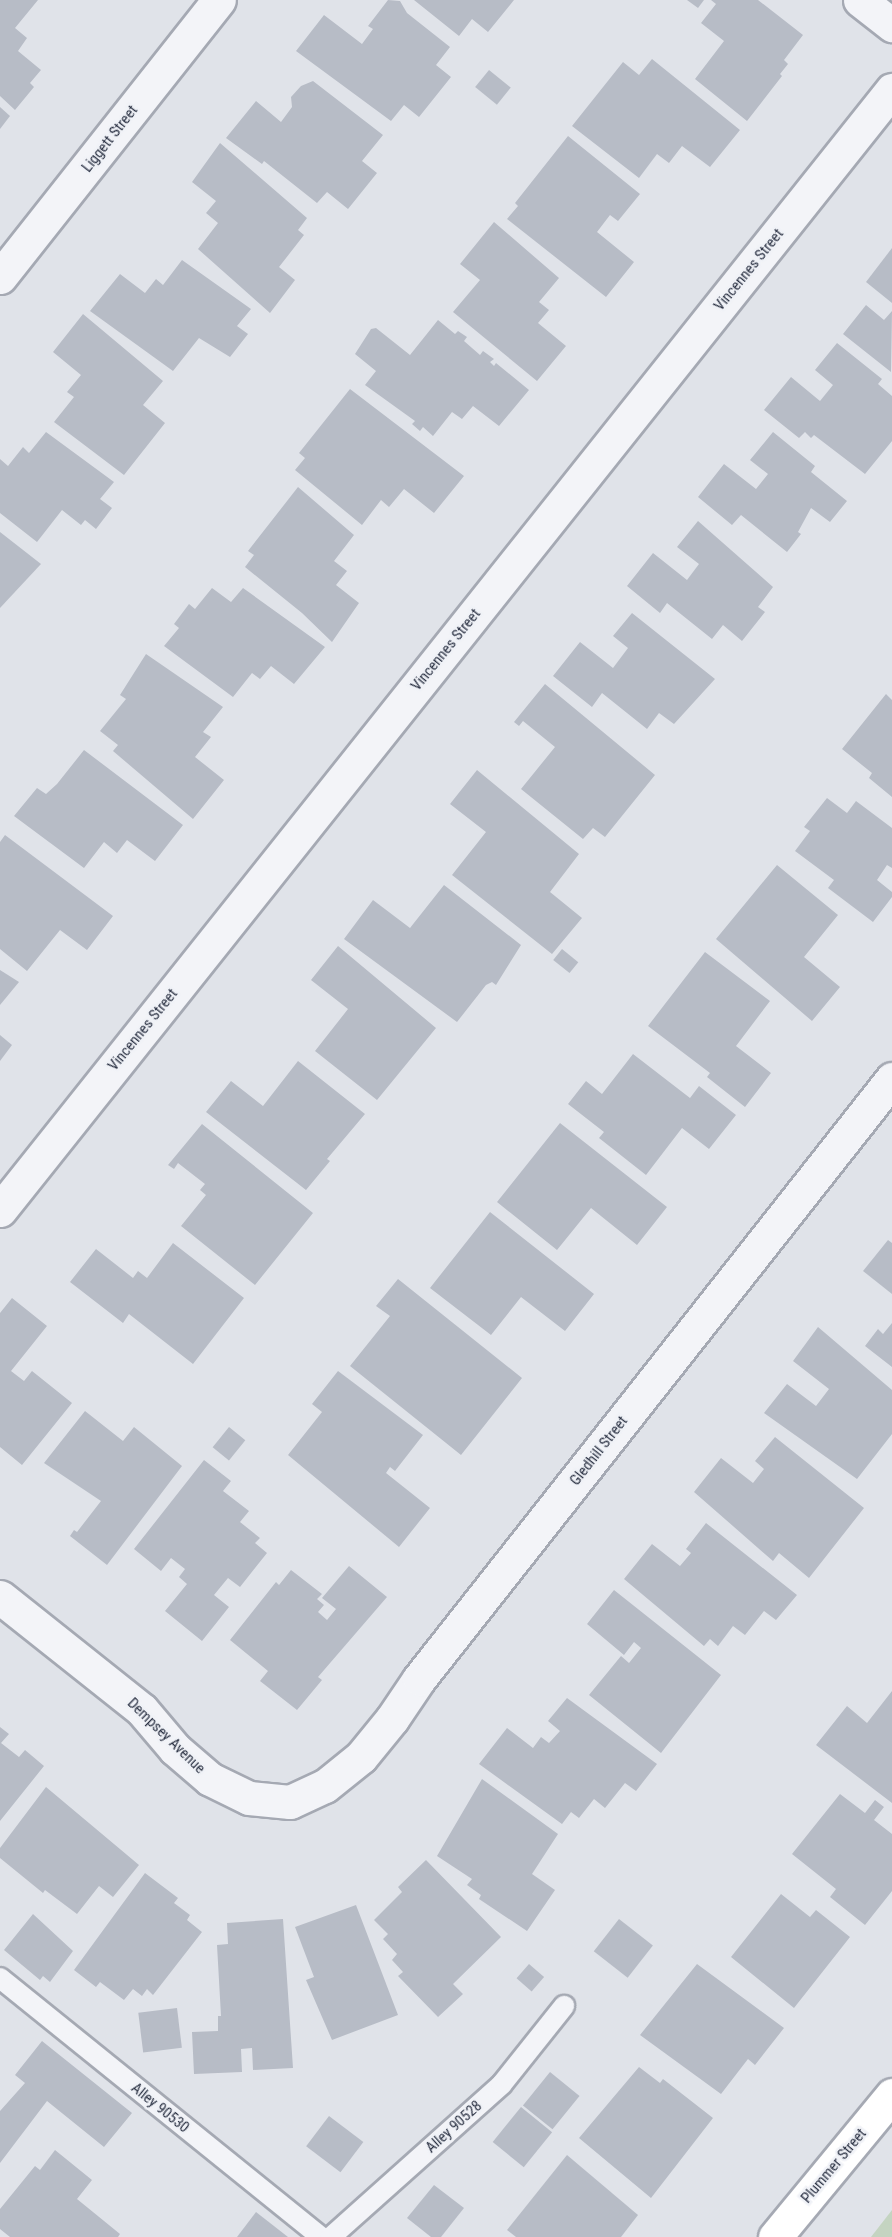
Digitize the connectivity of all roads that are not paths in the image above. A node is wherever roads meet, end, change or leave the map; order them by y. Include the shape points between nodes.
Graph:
1 (219, 0) edge
2 (860, 0) edge
3 (892, 25) edge
4 (892, 90) edge
5 (0, 277) edge
6 (892, 1079) edge
7 (0, 1210) edge
8 (0, 1597) edge
9 (290, 1802) joint
10 (0, 1978) edge
11 (564, 2006) dead end
12 (892, 2095) edge
13 (321, 2237) edge
14 (331, 2237) edge
15 (775, 2237) edge

1 - 5 street, Liggett Street
2 - 3 street
4 - 7 street, Vincennes Street
6 - 9 street, Gledhill Street via 361,1757 325,1786
8 - 9 street, Dempsey Avenue via 142,1710 175,1749 210,1779 249,1798
10 - 13 lane, Alley 90530
11 - 14 lane, Alley 90528 via 502,2084
12 - 15 main road, Plummer Street

